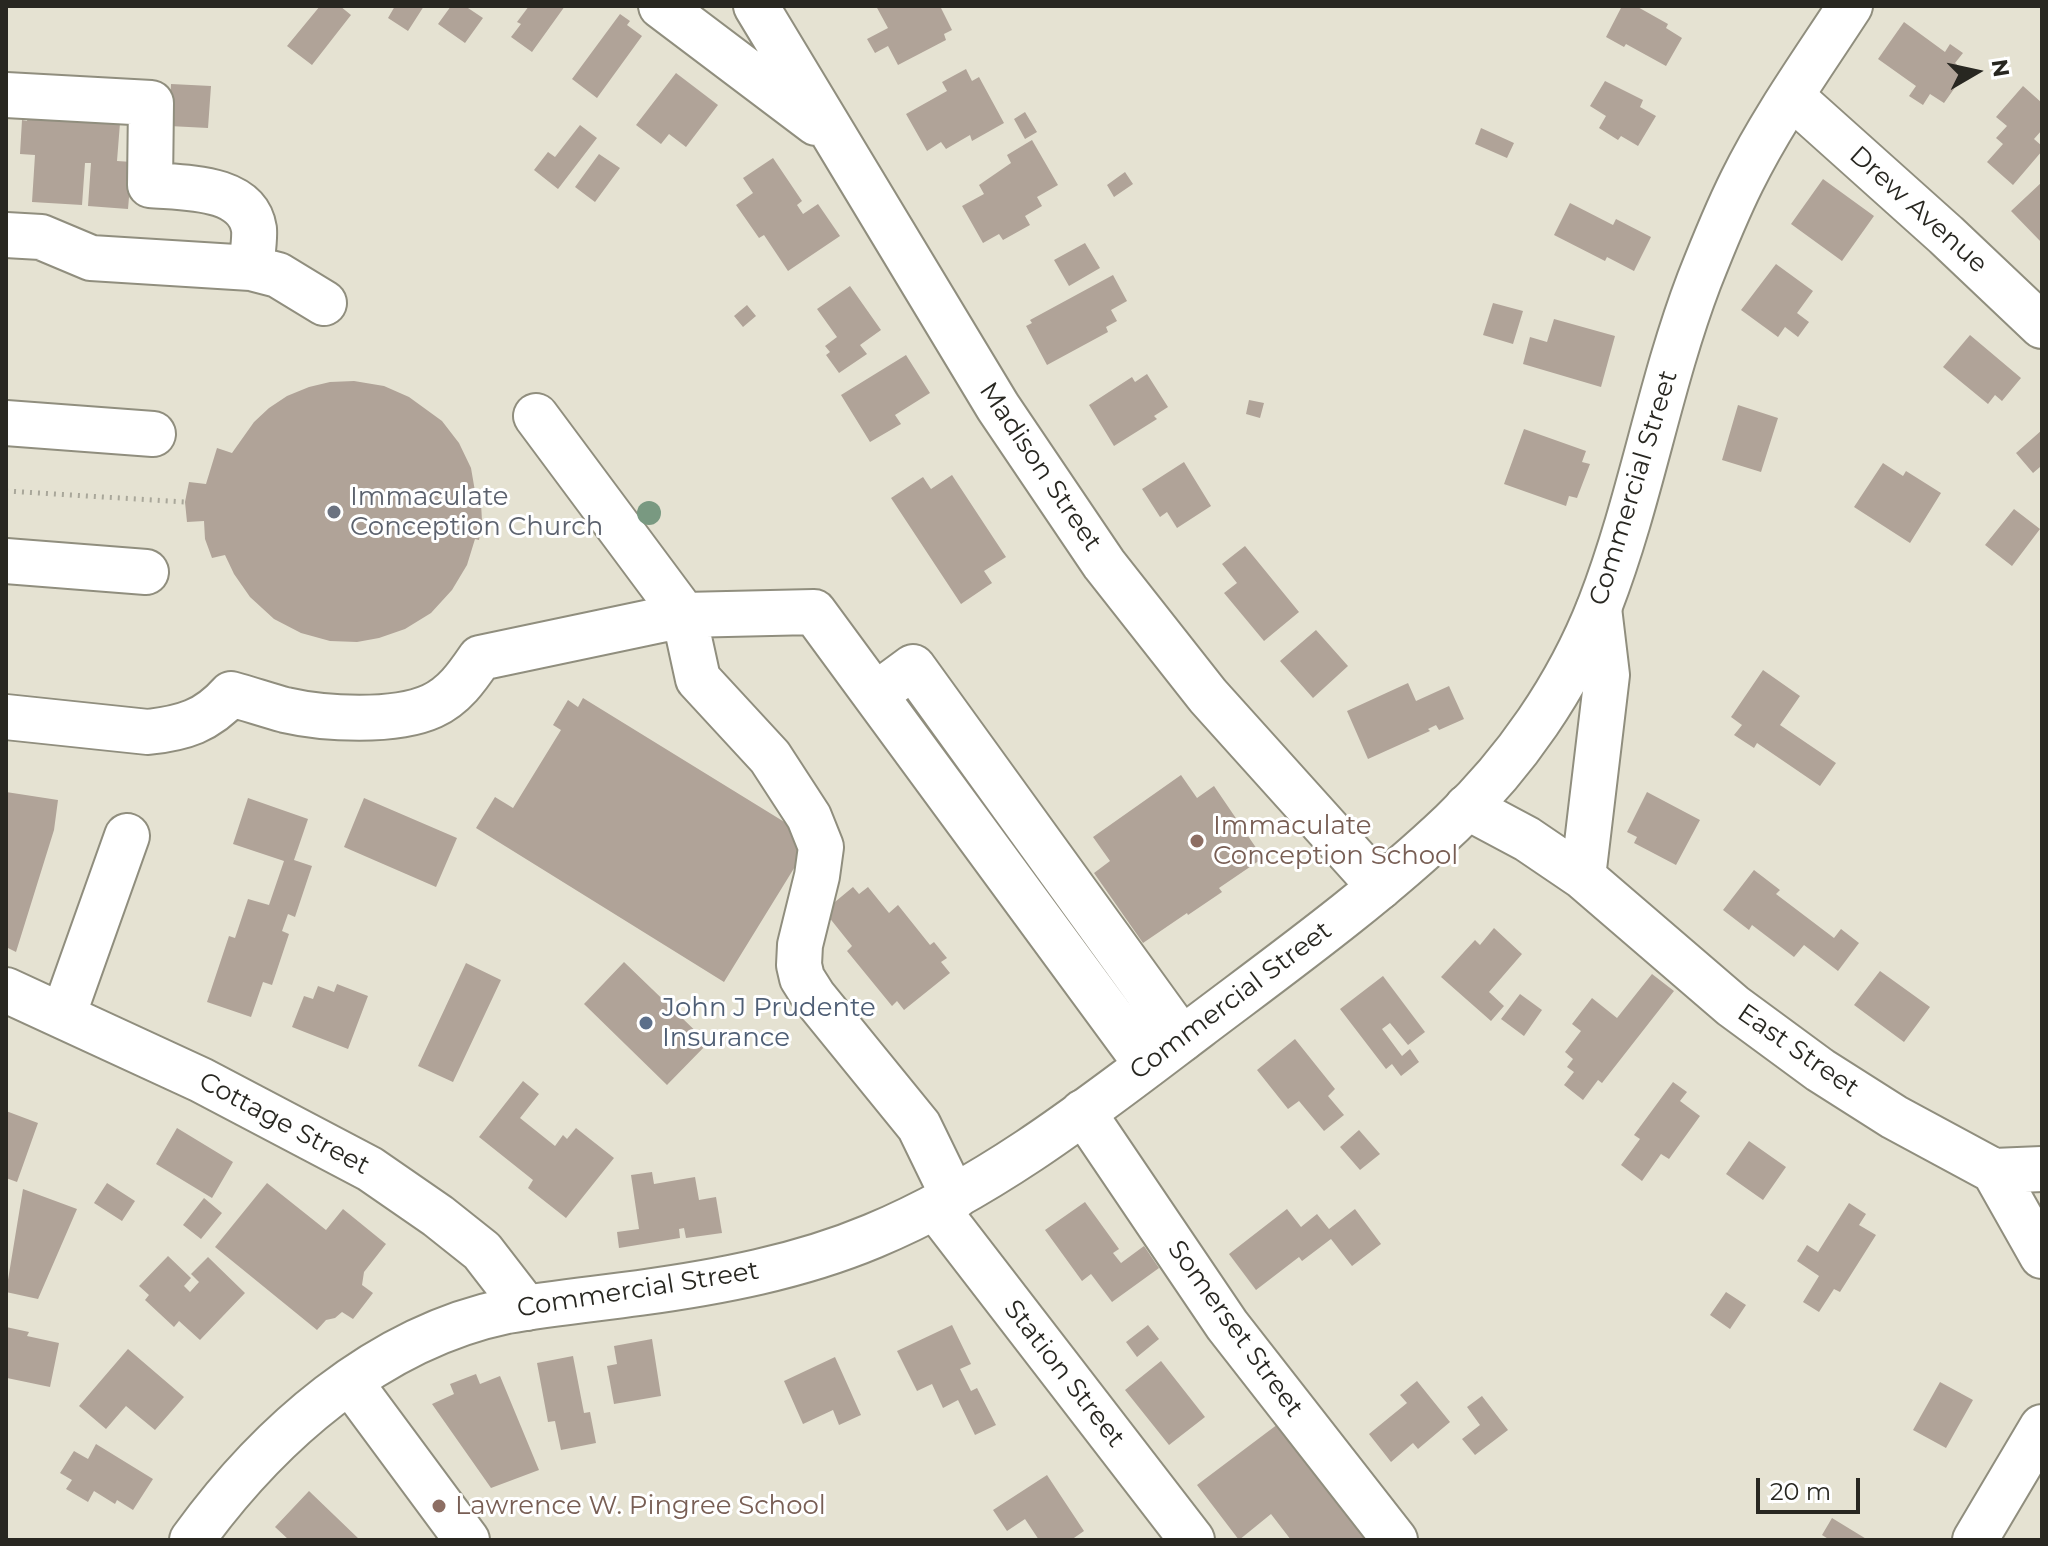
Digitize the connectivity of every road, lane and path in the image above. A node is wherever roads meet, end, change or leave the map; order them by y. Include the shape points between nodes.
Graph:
1 (661, 6) edge
2 (756, 6) edge
3 (1850, 6) edge
4 (6, 95) edge
5 (1792, 97) junction
6 (831, 134) junction
7 (6, 235) edge
8 (251, 268) junction
9 (324, 303) dead end
10 (2042, 326) edge
11 (536, 416) dead end
12 (6, 423) edge
13 (153, 434) dead end
14 (6, 491) edge
15 (185, 502) dead end
16 (6, 561) edge
17 (146, 572) dead end
18 (1599, 608) junction
19 (684, 615) junction
20 (875, 695) junction
21 (6, 717) edge
22 (1467, 807) junction
23 (127, 836) dead end
24 (1583, 877) junction
25 (1380, 887) junction
26 (6, 990) edge
27 (63, 1016) junction
28 (1182, 1039) junction
29 (1147, 1065) junction
30 (1083, 1112) junction
31 (2042, 1169) edge
32 (1994, 1171) junction
33 (945, 1203) junction
34 (2042, 1256) edge
35 (526, 1308) junction
36 (350, 1382) junction
37 (2042, 1427) edge
38 (192, 1540) edge
39 (467, 1540) edge
40 (1192, 1540) edge
41 (1395, 1540) edge
42 (1975, 1540) edge

1 - 6 street
2 - 6 street, Madison Street
3 - 5 street, Commercial Street
4 - 8 street via 151,103 150,185 206,190 233,200 249,214 254,230
5 - 10 street, Drew Avenue
5 - 18 street, Commercial Street via 1742,180 1698,283
6 - 25 street, Madison Street via 998,407 1104,564 1208,696
7 - 8 street via 41,237 91,258
8 - 9 street via 278,275
11 - 19 street
12 - 13 street
14 - 15 path
16 - 17 street
18 - 22 street, Commercial Street via 1513,758
18 - 24 street via 1607,675
19 - 20 street via 814,612
19 - 21 street via 480,658 461,685 433,706 404,714 319,715 231,694 216,711 171,730
19 - 33 street, Station Street via 698,679 776,766 809,817 821,847 800,945 802,978 919,1126
20 - 28 street via 913,667
20 - 29 street
22 - 24 street, East Street
22 - 25 street, Commercial Street
23 - 27 street
24 - 32 street, East Street via 1733,1006 1820,1070
25 - 28 street, Commercial Street
26 - 27 street, Cottage Street
27 - 35 street, Cottage Street via 201,1080 370,1169 482,1251
28 - 29 street, Commercial Street
29 - 30 street, Commercial Street
30 - 33 street, Commercial Street
30 - 41 street, Somerset Street via 1227,1325
31 - 32 street
32 - 34 street
33 - 35 street, Commercial Street via 855,1243 776,1268
33 - 40 street, Station Street
35 - 36 street, Commercial Street via 422,1338
36 - 38 street, Commercial Street via 260,1456
36 - 39 street
37 - 42 street

